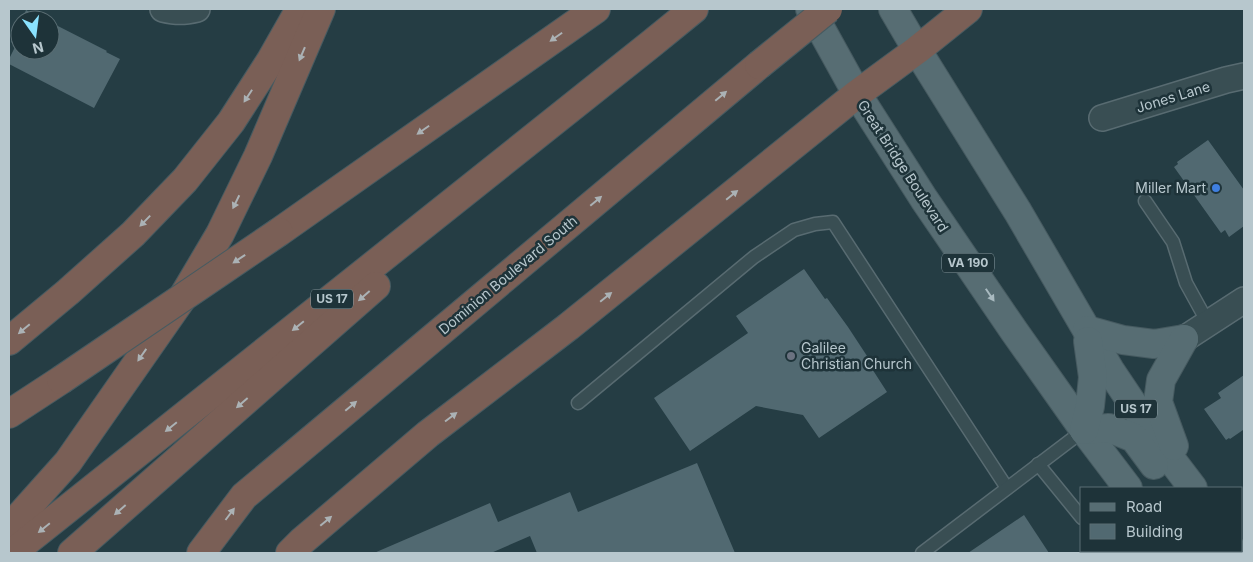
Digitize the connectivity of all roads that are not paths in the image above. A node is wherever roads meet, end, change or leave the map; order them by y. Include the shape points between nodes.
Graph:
1 (164, 9) edge
2 (197, 9) edge
3 (300, 9) edge
4 (321, 9) edge
5 (596, 9) edge
6 (694, 9) edge
7 (810, 9) edge
8 (828, 9) edge
9 (893, 9) edge
10 (968, 9) edge
11 (651, 44) junction
12 (917, 50) junction
13 (1244, 76) edge
14 (857, 94) junction
15 (1102, 118) dead end
16 (1144, 201) dead end
17 (1244, 300) edge
18 (1208, 323) junction
19 (1086, 330) junction
20 (1184, 339) junction
21 (9, 342) edge
22 (578, 404) dead end
23 (9, 414) edge
24 (1084, 430) junction
25 (1038, 464) junction
26 (1127, 487) edge
27 (1184, 487) edge
28 (1007, 488) junction
29 (1080, 516) edge
30 (9, 528) edge
31 (12, 553) edge
32 (72, 553) edge
33 (201, 553) edge
34 (290, 553) edge
35 (922, 553) edge

1 - 2 street via 176,12
3 -> 21 highway via 230,122 184,180 133,234
4 -> 30 highway via 258,156 220,234 181,300 68,462
5 -> 23 highway, bridge via 279,232
6 - 11 highway, US 17
7 - 14 main road, Great Bridge Boulevard / VA 190
33 -> 8 highway, Dominion Boulevard South, bridge via 244,496
9 - 12 main road
10 - 12 highway
11 -> 31 highway, US 17
11 -> 32 highway
12 - 14 highway
12 - 19 main road, US 17 via 1018,212
13 - 15 street, Jones Lane
14 -> 24 main road, Great Bridge Boulevard / VA 190 via 929,206
34 -> 14 highway via 428,434 568,327
16 - 18 lane via 1172,242 1186,283
17 - 18 street
18 - 20 street
19 - 20 main road via 1154,344
19 - 24 main road via 1094,377
19 - 27 main road, US 17
20 - 27 main road via 1161,380 1158,402
22 - 28 lane via 754,257 794,230 833,222
24 - 25 lane
24 - 26 main road, Great Bridge Boulevard / VA 190
24 - 27 main road via 1109,428 1134,438
25 - 28 lane
25 - 29 lane
28 - 35 lane

